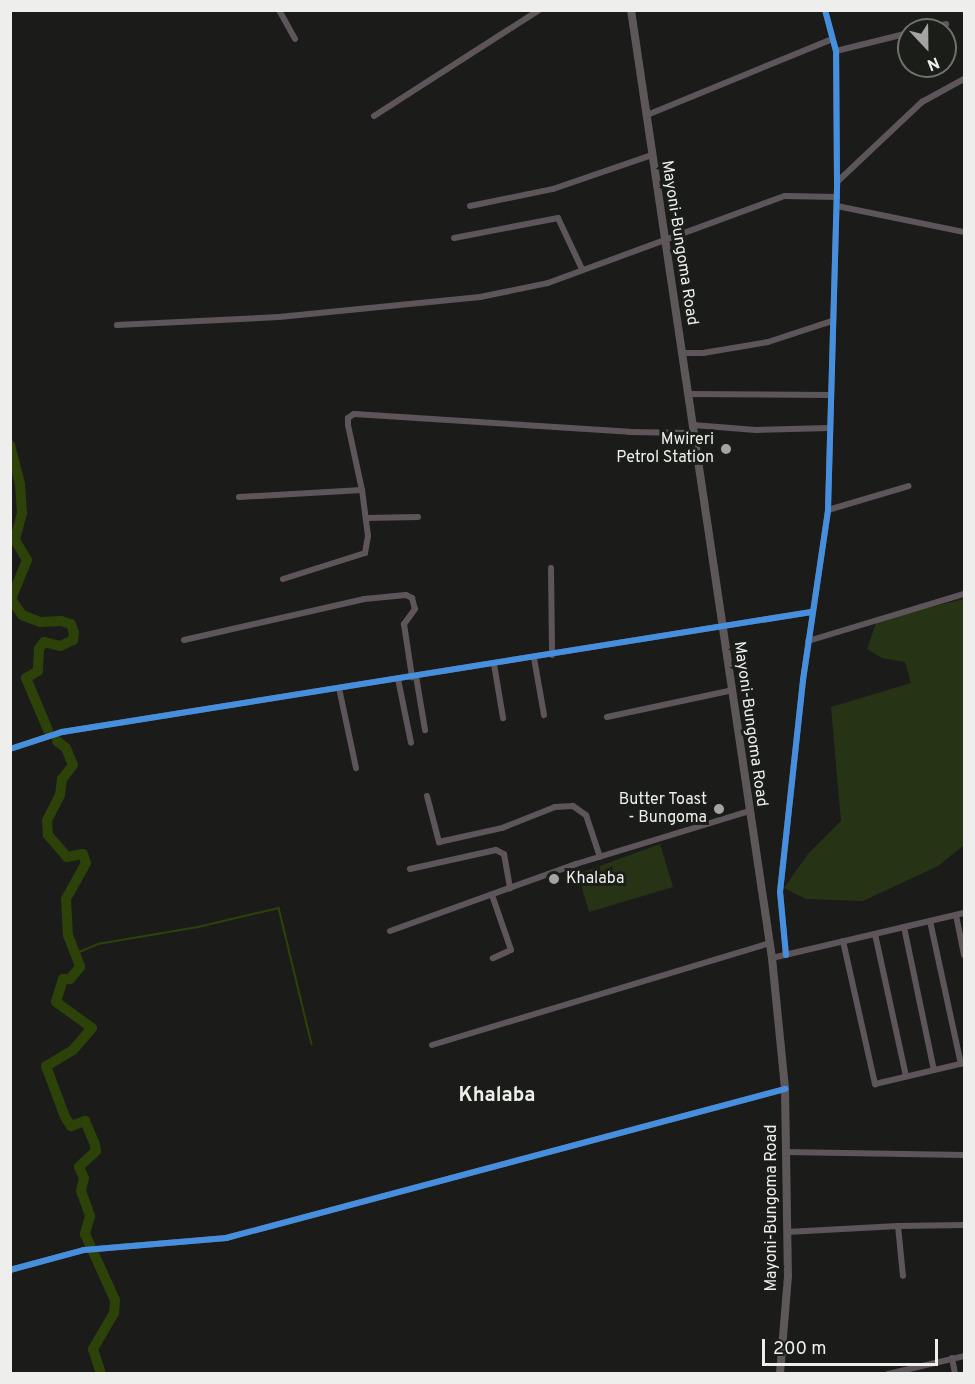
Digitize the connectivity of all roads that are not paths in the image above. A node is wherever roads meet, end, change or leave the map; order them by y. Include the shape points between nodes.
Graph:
1 (279, 10) edge
2 (539, 10) edge
3 (632, 10) edge
4 (825, 10) edge
5 (897, 36) edge
6 (295, 39) dead end
7 (832, 39) junction
8 (836, 51) junction
9 (964, 79) edge
10 (647, 115) junction
11 (374, 116) dead end
12 (652, 155) junction
13 (837, 182) junction
14 (837, 197) junction
15 (470, 206) dead end
16 (837, 206) junction
17 (964, 232) edge
18 (454, 238) dead end
19 (665, 241) junction
20 (582, 269) junction
21 (832, 321) junction
22 (117, 325) dead end
23 (682, 353) junction
24 (688, 394) junction
25 (831, 395) junction
26 (830, 428) junction
27 (693, 429) junction
28 (909, 486) dead end
29 (362, 490) junction
30 (239, 497) dead end
31 (828, 510) junction
32 (418, 517) dead end
33 (366, 518) junction
34 (551, 568) dead end
35 (283, 579) dead end
36 (964, 594) edge
37 (812, 612) junction
38 (722, 626) junction
39 (184, 640) dead end
40 (808, 641) junction
41 (552, 655) junction
42 (534, 658) junction
43 (494, 664) junction
44 (414, 676) junction
45 (398, 679) junction
46 (339, 688) junction
47 (733, 690) junction
48 (544, 715) dead end
49 (607, 717) dead end
50 (503, 718) dead end
51 (425, 730) dead end
52 (411, 743) dead end
53 (10, 749) edge
54 (356, 768) dead end
55 (427, 796) dead end
56 (749, 811) junction
57 (600, 857) junction
58 (410, 869) dead end
59 (510, 888) junction
60 (492, 895) junction
61 (964, 914) edge
62 (956, 915) junction
63 (930, 921) junction
64 (904, 927) junction
65 (390, 932) dead end
66 (875, 934) junction
67 (843, 941) junction
68 (770, 943) junction
69 (786, 955) junction
70 (964, 955) edge
71 (492, 958) dead end
72 (772, 958) junction
73 (432, 1046) dead end
74 (963, 1063) edge
75 (934, 1070) junction
76 (906, 1076) junction
77 (785, 1089) junction
78 (785, 1152) junction
79 (964, 1155) edge
80 (964, 1225) edge
81 (898, 1226) junction
82 (787, 1232) junction
83 (10, 1270) edge
84 (903, 1276) dead end
85 (964, 1356) edge
86 (952, 1358) junction
87 (780, 1374) edge
88 (888, 1374) edge
89 (955, 1374) edge

1 - 6 street
2 - 11 street
3 - 10 main road, Mayoni-Bungoma Road
4 - 7 street
5 - 8 street
7 - 8 street
7 - 10 street
8 - 13 street
9 - 13 street via 922,102
10 - 12 main road, Mayoni-Bungoma Road
12 - 15 street via 553,189
12 - 19 main road, Mayoni-Bungoma Road
13 - 14 street
14 - 16 street
14 - 19 street via 785,196
16 - 17 street
16 - 21 street
18 - 20 street via 558,218
19 - 20 street
19 - 23 main road, Mayoni-Bungoma Road
20 - 22 street via 530,288 439,303 279,317
21 - 23 street via 768,342
21 - 25 street
23 - 24 main road, Mayoni-Bungoma Road
24 - 25 street
24 - 27 main road, Mayoni-Bungoma Road
25 - 26 street
26 - 27 street
26 - 31 street
27 - 29 street via 629,432 354,414 348,418 348,425
27 - 38 main road, Mayoni-Bungoma Road
28 - 31 street
29 - 30 street
29 - 33 street
31 - 37 street
32 - 33 street
33 - 35 street via 365,553
34 - 41 street
36 - 40 street
37 - 38 street
37 - 40 street
38 - 41 street
38 - 47 main road, Mayoni-Bungoma Road
39 - 44 street via 364,599 406,595 412,598 415,609 404,624
40 - 69 street via 780,892
41 - 42 street
42 - 43 street
42 - 48 street
43 - 44 street
43 - 50 street
44 - 45 street
44 - 51 street
45 - 46 street
45 - 52 street
46 - 53 street via 62,732
46 - 54 street
47 - 49 street
47 - 56 main road, Mayoni-Bungoma Road
55 - 57 street via 439,843 502,828 555,807 573,806 586,815
56 - 57 street
56 - 68 main road, Mayoni-Bungoma Road
57 - 59 street
58 - 59 street via 496,850 504,854
59 - 60 street
60 - 65 street
60 - 71 street via 511,950
61 - 62 street
62 - 63 street
62 - 70 street
63 - 64 street
63 - 74 street
64 - 66 street
64 - 75 street
66 - 67 street
66 - 76 street
67 - 69 street
67 - 76 street via 874,1083
68 - 72 main road, Mayoni-Bungoma Road
68 - 73 street
69 - 72 street
72 - 77 main road, Mayoni-Bungoma Road
74 - 75 street
75 - 76 street
77 - 78 main road, Mayoni-Bungoma Road
77 - 83 street via 226,1238 84,1250
78 - 79 street
78 - 82 main road, Mayoni-Bungoma Road
80 - 81 street
81 - 82 street
81 - 84 street
82 - 87 main road, Mayoni-Bungoma Road via 788,1276
85 - 86 street
86 - 88 street
86 - 89 street

